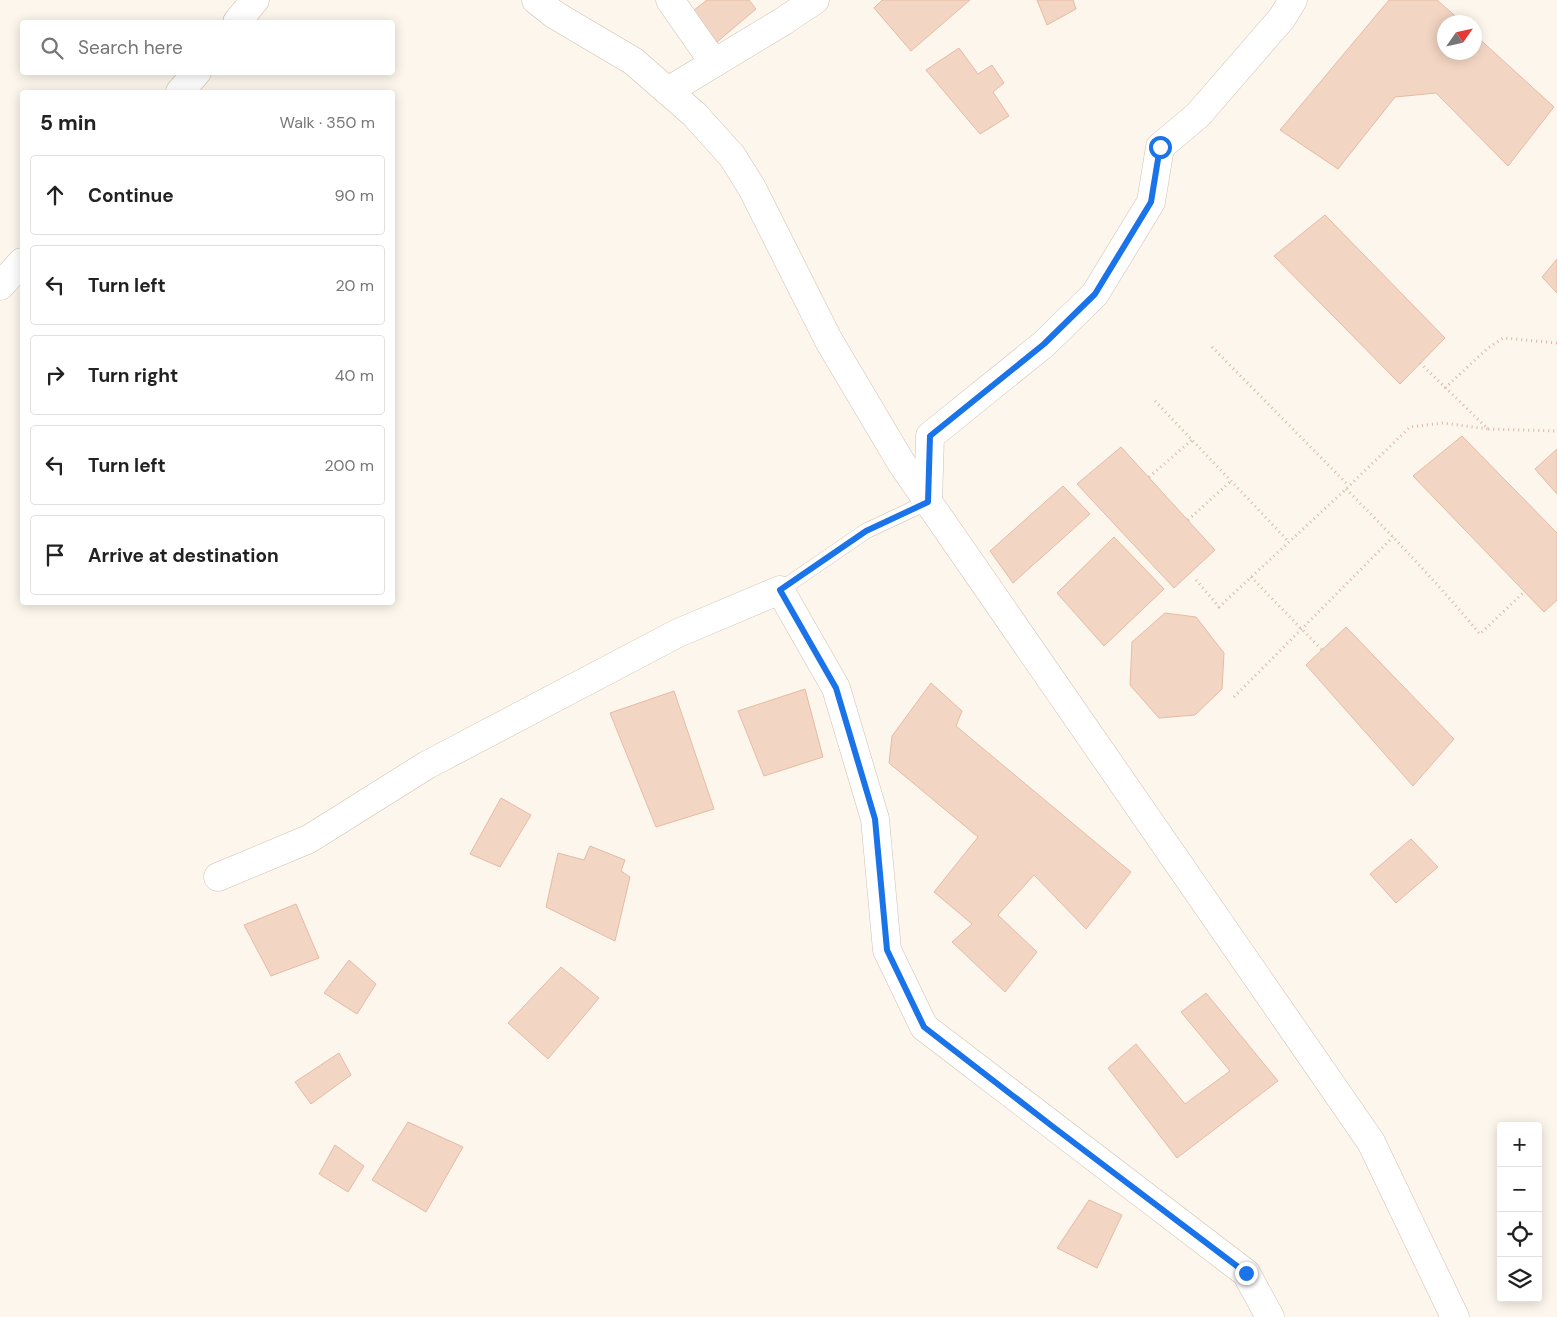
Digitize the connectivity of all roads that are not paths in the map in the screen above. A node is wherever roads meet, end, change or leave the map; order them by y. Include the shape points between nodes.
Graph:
1 (255, 0) edge
2 (536, 0) edge
3 (670, 0) edge
4 (815, 0) edge
5 (1293, 0) edge
6 (239, 20) edge
7 (714, 63) junction
8 (194, 75) edge
9 (182, 90) edge
10 (668, 91) junction
11 (20, 264) edge
12 (0, 286) edge
13 (928, 502) junction
14 (780, 590) junction
15 (218, 877) dead end
16 (1270, 1317) edge
17 (1455, 1317) edge

1 - 6 street
2 - 10 street via 555,15 633,61
3 - 7 street
4 - 7 street
5 - 13 street via 1282,18 1198,115 1160,147 1151,202 1095,294 1044,344 930,436
7 - 10 street
8 - 9 street
10 - 13 street via 732,156 752,188 829,341
11 - 12 street
13 - 14 lane via 866,531
13 - 17 street via 1371,1142
14 - 15 street via 678,634 427,765 310,839
14 - 16 street via 836,688 875,819 887,950 924,1027 1246,1273

